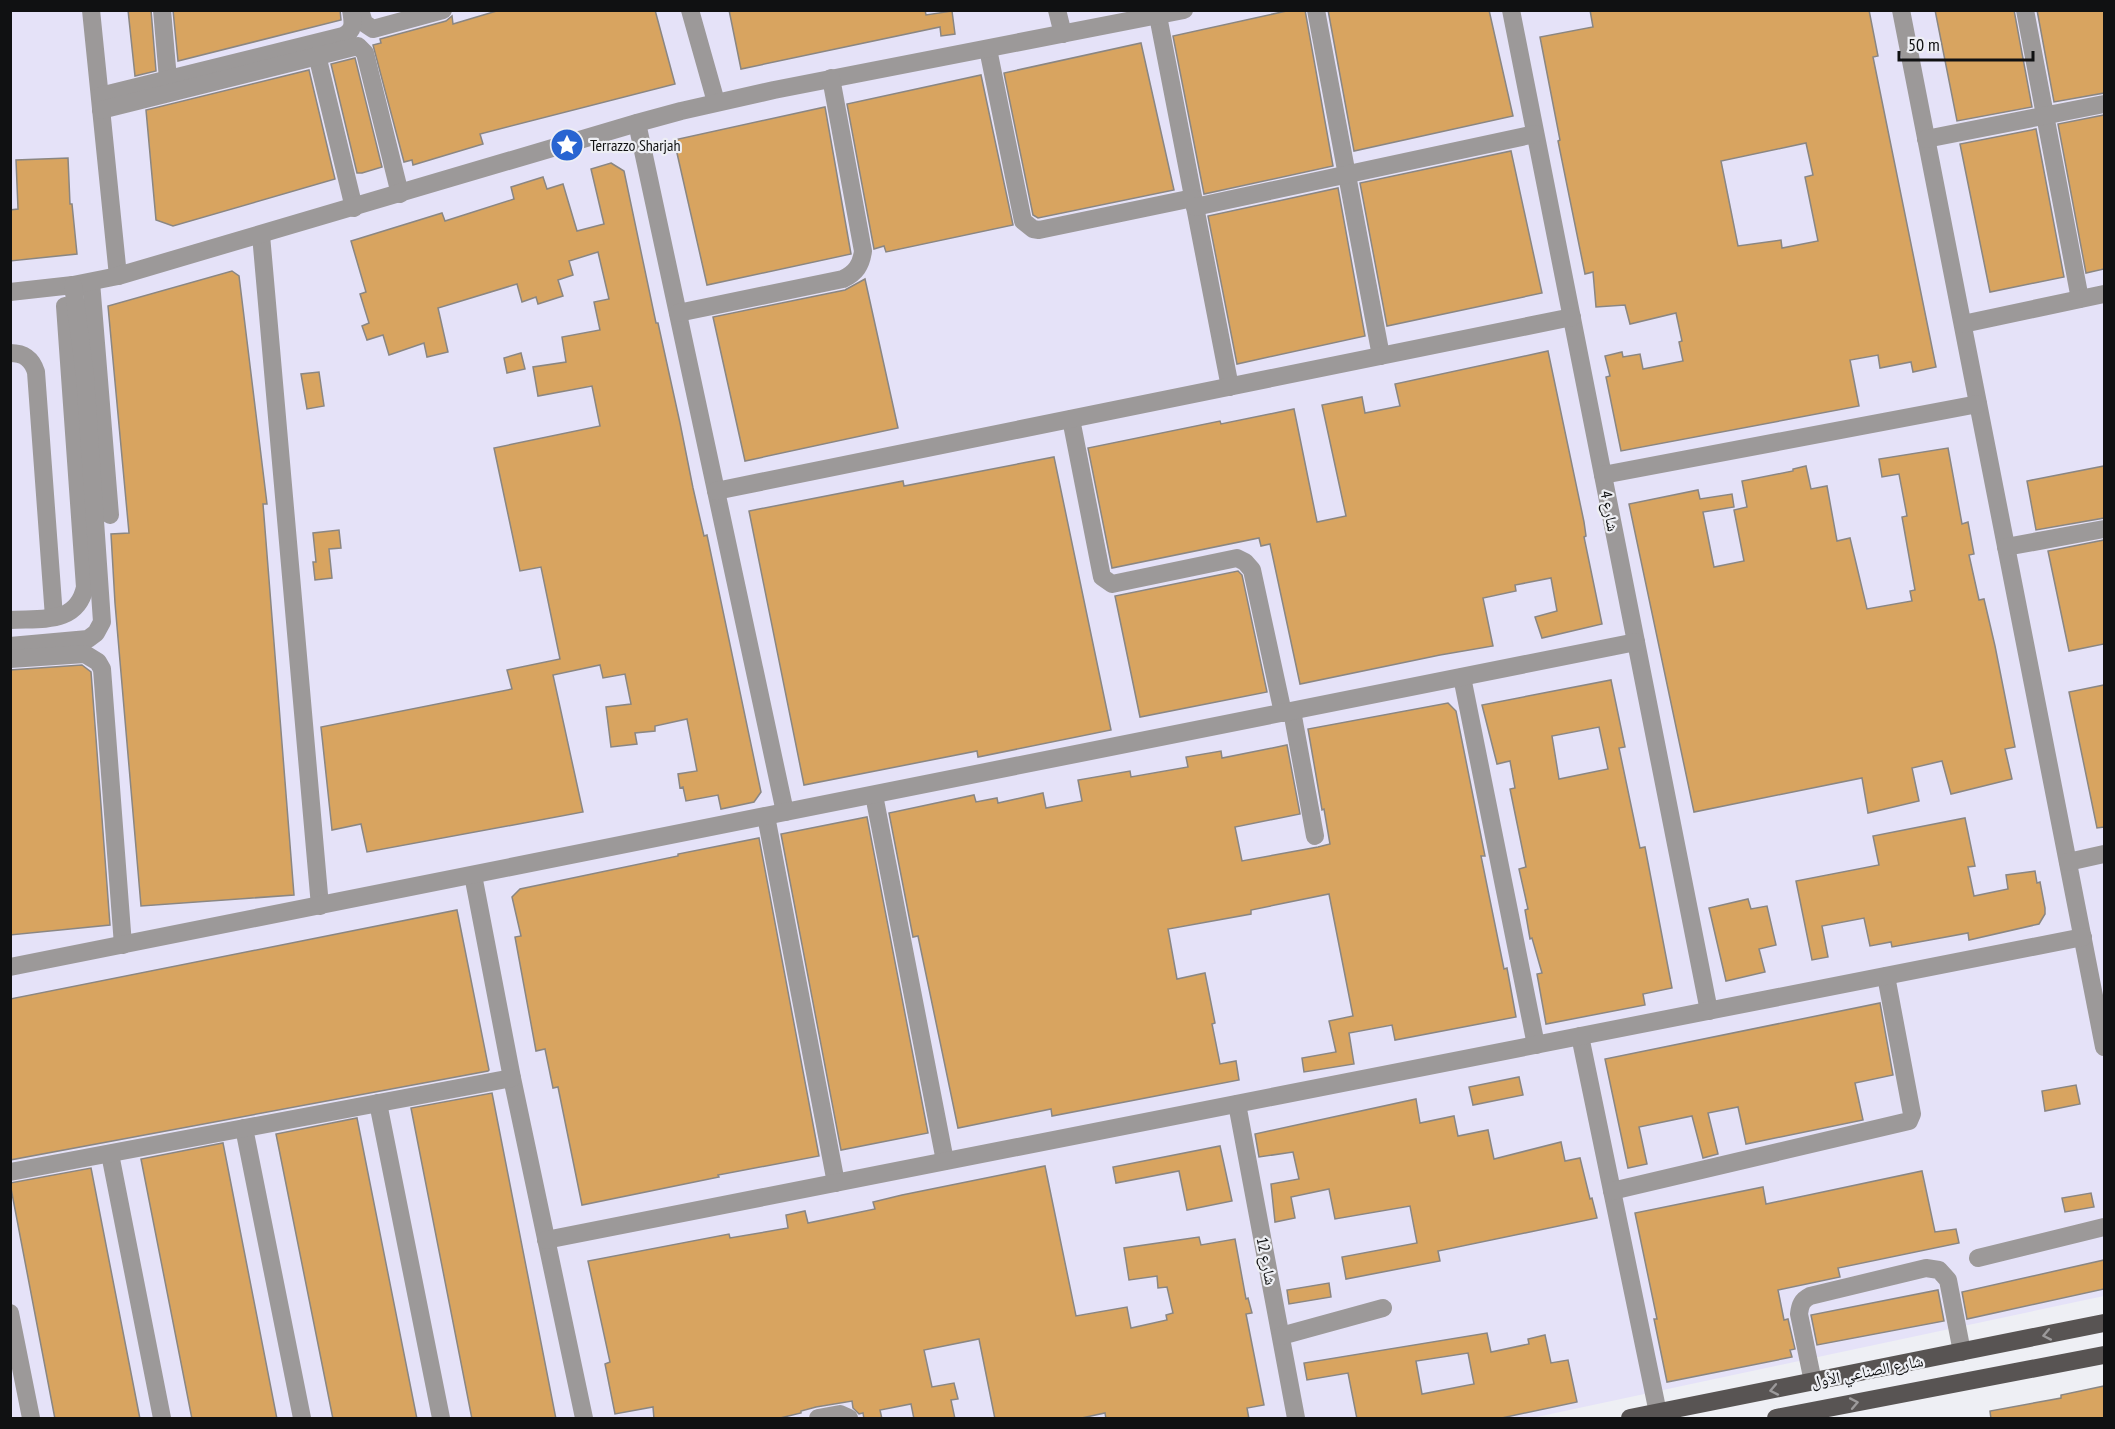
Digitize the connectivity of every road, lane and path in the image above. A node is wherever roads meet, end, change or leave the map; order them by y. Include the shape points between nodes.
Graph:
1 (162, 10) edge
2 (351, 10) edge
3 (360, 10) edge
4 (443, 10) edge
5 (690, 10) edge
6 (1057, 10) edge
7 (1184, 10) edge
8 (1316, 10) edge
9 (1511, 10) edge
10 (1901, 10) edge
11 (2025, 10) edge
12 (94, 11) edge
13 (1158, 16) junction
14 (1063, 34) junction
15 (988, 49) junction
16 (317, 55) junction
17 (831, 78) junction
18 (168, 79) junction
19 (716, 102) junction
20 (101, 103) junction
21 (2104, 104) edge
22 (2045, 116) junction
23 (637, 123) junction
24 (1535, 135) junction
25 (1926, 139) junction
26 (1347, 174) junction
27 (400, 194) junction
28 (1194, 203) junction
29 (354, 208) junction
30 (261, 235) junction
31 (118, 276) junction
32 (75, 284) junction
33 (10, 292) edge
34 (2104, 294) edge
35 (2080, 299) junction
36 (678, 313) junction
37 (1572, 317) junction
38 (1963, 324) junction
39 (10, 353) edge
40 (1381, 356) junction
41 (1230, 387) junction
42 (1978, 404) junction
43 (1071, 419) junction
44 (1603, 475) junction
45 (716, 492) junction
46 (110, 515) dead end
47 (2104, 529) edge
48 (2006, 547) junction
49 (54, 617) junction
50 (10, 620) edge
51 (1636, 642) junction
52 (10, 646) edge
53 (10, 659) edge
54 (1462, 677) junction
55 (1288, 712) junction
56 (874, 795) junction
57 (785, 812) junction
58 (766, 816) junction
59 (1314, 836) dead end
60 (2104, 854) edge
61 (2068, 862) junction
62 (474, 875) junction
63 (320, 906) junction
64 (2083, 937) junction
65 (123, 945) junction
66 (10, 968) edge
67 (1886, 976) junction
68 (1709, 1011) junction
69 (1580, 1036) junction
70 (1536, 1045) junction
71 (2104, 1047) edge
72 (512, 1078) junction
73 (378, 1103) junction
74 (1237, 1104) junction
75 (244, 1128) junction
76 (110, 1154) junction
77 (945, 1161) junction
78 (10, 1172) edge
79 (836, 1183) junction
80 (1612, 1191) junction
81 (2104, 1227) edge
82 (546, 1240) junction
83 (1978, 1258) dead end
84 (1383, 1308) dead end
85 (10, 1313) edge
86 (2104, 1323) edge
87 (1281, 1336) junction
88 (1962, 1352) junction
89 (2104, 1355) edge
90 (1813, 1382) junction
91 (1658, 1413) junction
92 (1817, 1414) edge
93 (31, 1419) edge
94 (162, 1419) edge
95 (302, 1419) edge
96 (441, 1419) edge
97 (584, 1419) edge
98 (818, 1419) edge
99 (849, 1419) edge
100 (1296, 1419) edge
101 (1630, 1419) edge
102 (1776, 1419) edge

1 - 18 street
2 - 18 street via 353,26 343,36
3 - 4 street via 363,23 373,29
5 - 19 street
6 - 14 street
7 - 13 street
8 - 26 street
9 - 24 street, شارع 4
10 - 25 street
11 - 22 street
12 - 20 street
13 - 14 street
13 - 28 street
14 - 15 street
15 - 17 street
15 - 28 street via 1027,226 1039,230
16 - 20 street
16 - 27 street via 354,46 363,50
16 - 29 street
17 - 19 street
17 - 36 street via 863,251 858,268 843,279
18 - 20 street
19 - 23 street
20 - 31 street
21 - 22 street
22 - 25 street
22 - 35 street
23 - 27 street
23 - 36 street
24 - 26 street
24 - 37 street, شارع 4
25 - 38 street
26 - 28 street
26 - 40 street
27 - 29 street
28 - 41 street
29 - 30 street
30 - 31 street
30 - 63 street
31 - 32 street
32 - 33 street
32 - 46 street
32 - 49 street via 85,587 72,611
32 - 52 street via 102,622 88,639
34 - 35 street
35 - 38 street
36 - 45 street
37 - 40 street
37 - 44 street, شارع 4
38 - 42 street
39 - 49 street via 27,357 36,372
40 - 41 street
41 - 43 street
42 - 44 street
42 - 48 street
43 - 45 street
43 - 55 street via 1102,577 1112,584 1237,558 1245,562 1252,570
44 - 51 street, شارع 4
45 - 57 street
47 - 48 street
48 - 61 street
49 - 50 street
51 - 54 street
51 - 68 street, شارع 4
53 - 65 street via 86,654 102,669
54 - 55 street
54 - 70 street
55 - 56 street
55 - 59 street
56 - 57 street
56 - 77 street
57 - 58 street
58 - 62 street
58 - 79 street
60 - 61 street
61 - 64 street
62 - 63 street
62 - 72 street
63 - 65 street
64 - 67 street
64 - 71 street
65 - 66 street
67 - 68 street
67 - 80 street via 1912,1114 1909,1121
68 - 69 street
69 - 70 street
69 - 80 street
70 - 74 street
72 - 73 street
72 - 82 street
73 - 75 street
73 - 96 street
74 - 77 street
74 - 87 street, شارع 12
75 - 76 street
75 - 95 street
76 - 78 street
76 - 94 street
77 - 79 street
79 - 82 street
80 - 91 street
81 - 83 street
82 - 97 street
84 - 87 street
85 - 93 street
86 -> 88 main road, شارع الصناعي الأول
87 - 100 street, شارع 12
88 - 90 main road, شارع الصناعي الأول
88 - 90 street via 1948,1280 1939,1270 1926,1268 1810,1296 1801,1303 1799,1314
92 -> 89 main road, شارع الصناعي الأول
90 -> 91 main road, شارع الصناعي الأول
91 - 101 main road, شارع الصناعي الأول
92 - 102 main road, شارع الصناعي الأول
98 - 99 street via 840,1414

